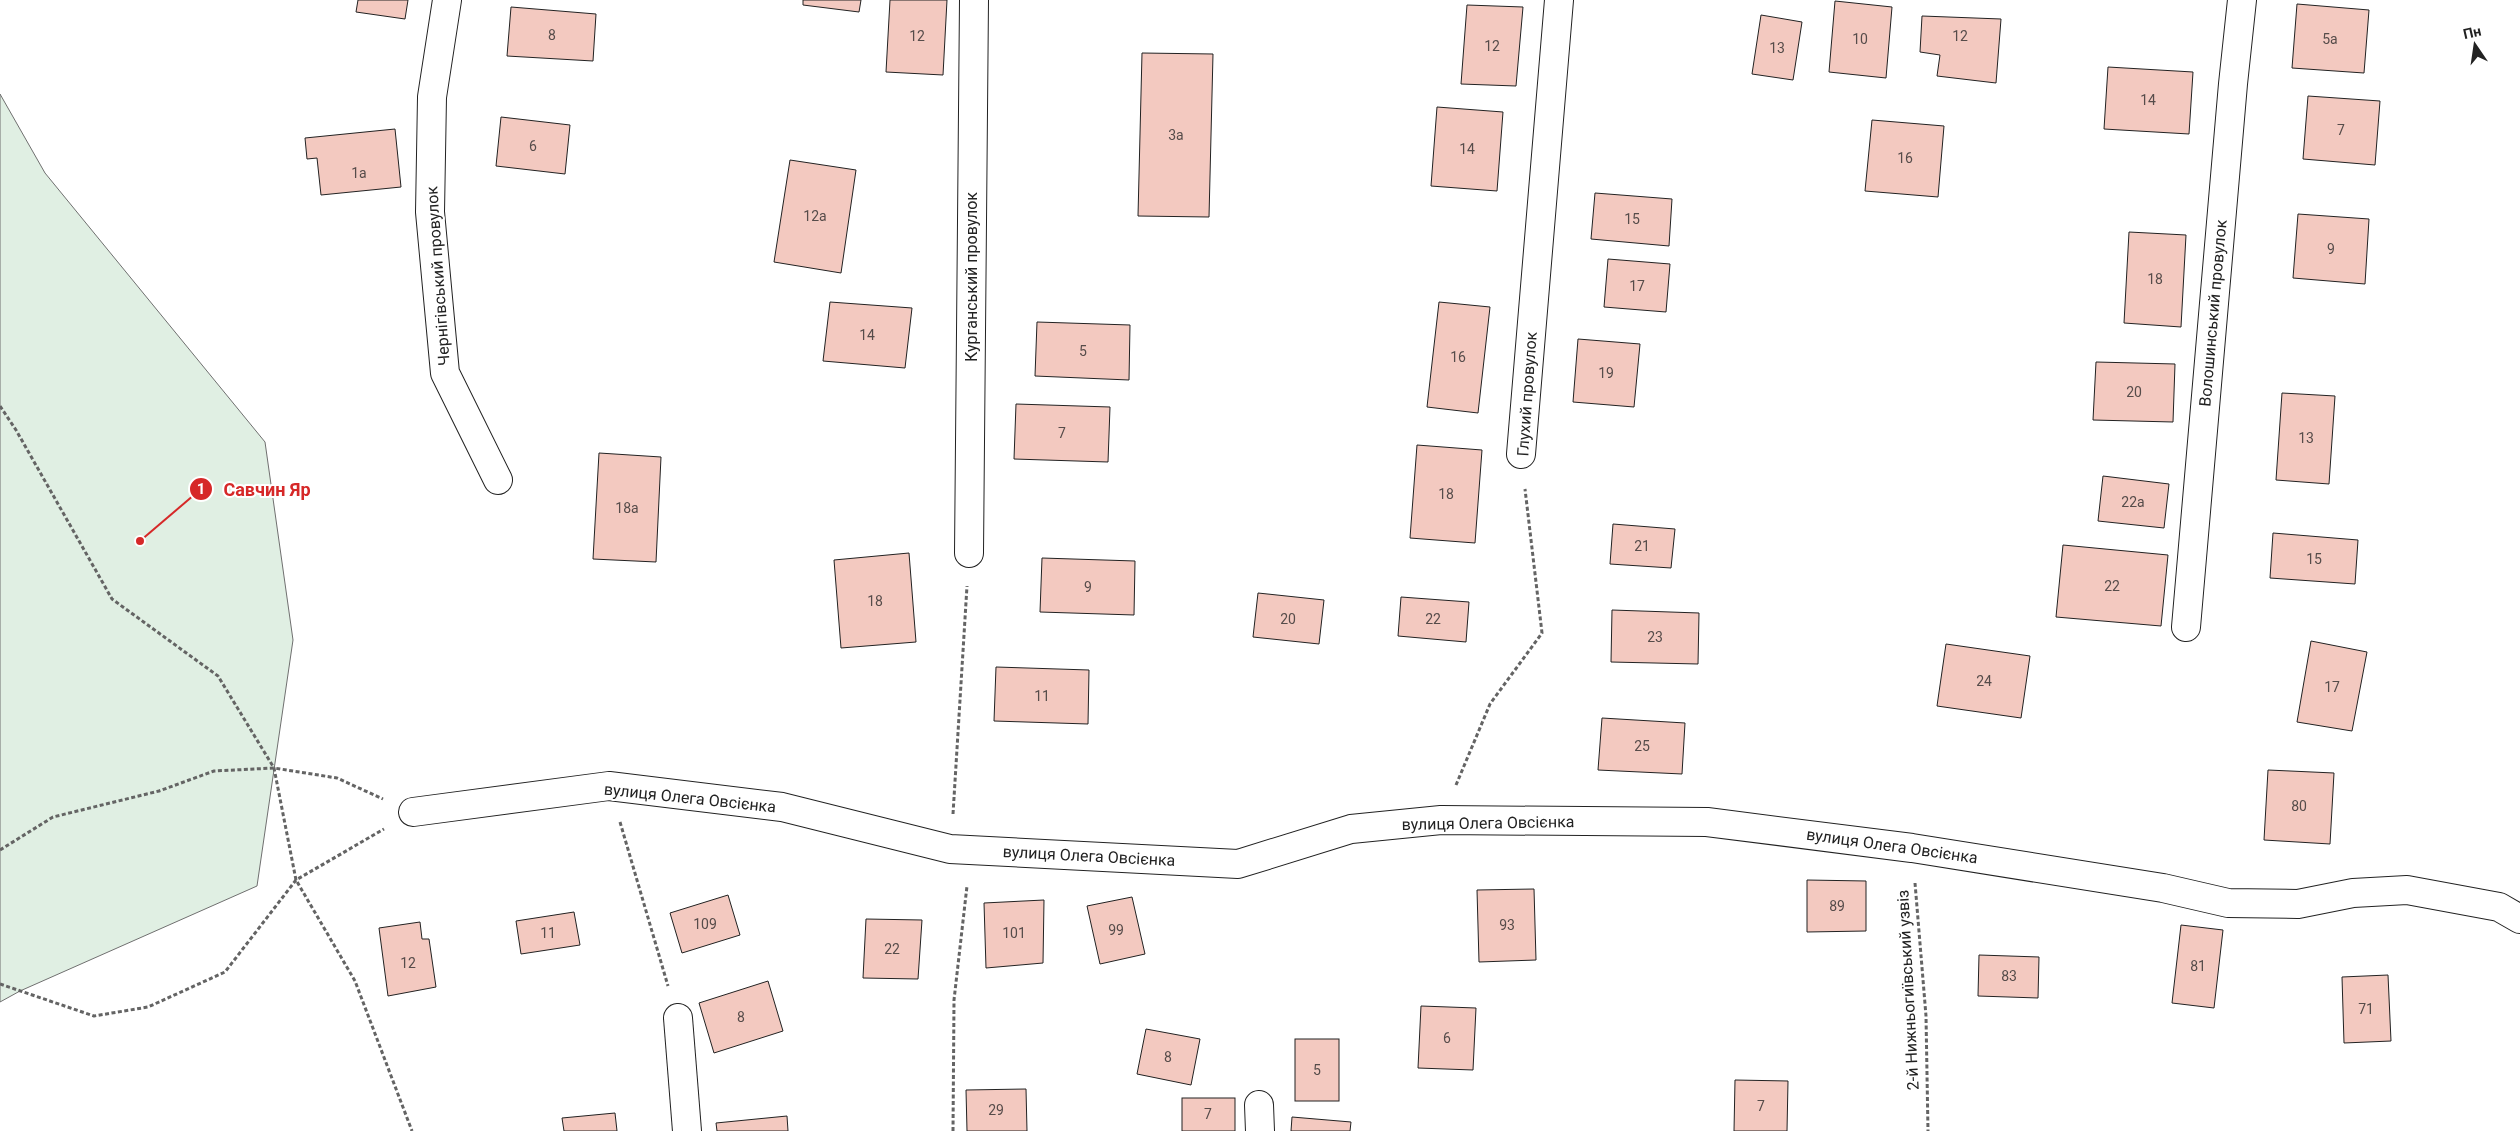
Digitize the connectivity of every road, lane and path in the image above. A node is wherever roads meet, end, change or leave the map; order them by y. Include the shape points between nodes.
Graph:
1 (447, 0) edge
2 (974, 0) edge
3 (1559, 0) edge
4 (2242, 0) edge
5 (0, 406) edge
6 (1521, 454) joint
7 (498, 480) dead end
8 (969, 553) joint
9 (2186, 627) dead end
10 (274, 768) junction
11 (609, 786) junction
12 (413, 812) junction
13 (1441, 820) junction
14 (1912, 848) junction
15 (0, 850) edge
16 (961, 850) junction
17 (296, 880) junction
18 (2520, 919) edge
19 (0, 984) edge
20 (678, 1018) joint
21 (412, 1131) edge
22 (687, 1131) edge
23 (952, 1131) edge
24 (1928, 1131) edge

1 - 7 street, Чернігівський провулок via 432,97 430,212 445,373
2 - 8 street, Курганський провулок
3 - 6 street, Глухий провулок
4 - 9 street, Волошинський провулок
5 - 10 path via 112,600 218,676
6 - 13 path, Глухий провулок via 1542,633 1490,704
8 - 16 path
10 - 12 path via 337,778
10 - 15 path via 214,771 159,791 52,817
10 - 17 path
11 - 12 street, вулиця Олега Овсієнка
11 - 16 street, вулиця Олега Овсієнка via 782,807
11 - 20 path
12 - 17 path
13 - 14 street, вулиця Олега Овсієнка via 1707,822
13 - 16 street, вулиця Олега Овсієнка via 1350,829 1238,864
14 - 18 street, вулиця Олега Овсієнка via 2163,888 2228,903 2298,904 2354,893 2407,890 2499,907
14 - 24 path, 2-й Нижньогиївський узвіз via 1926,1016
16 - 23 path
17 - 19 path via 225,972 148,1007 94,1016
17 - 21 path via 354,981
20 - 22 street

